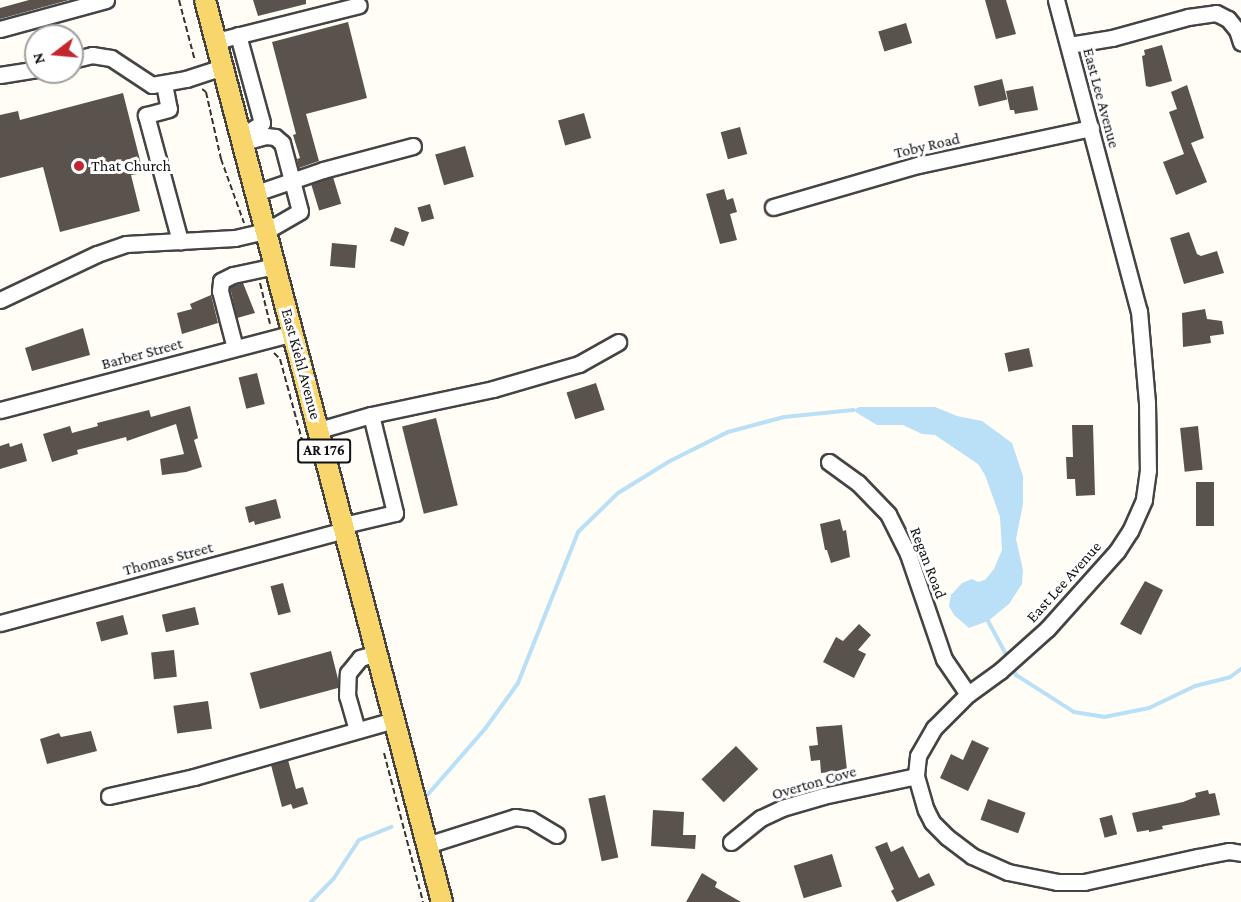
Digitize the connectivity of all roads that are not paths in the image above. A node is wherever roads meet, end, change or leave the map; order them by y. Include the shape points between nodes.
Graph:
1 (106, 0) edge
2 (205, 0) edge
3 (1056, 0) edge
4 (358, 4) dead end
5 (0, 29) edge
6 (238, 36) junction
7 (216, 41) junction
8 (1241, 42) edge
9 (1069, 45) junction
10 (84, 57) edge
11 (223, 67) junction
12 (24, 71) edge
13 (0, 75) edge
14 (164, 84) junction
15 (1091, 128) junction
16 (242, 139) junction
17 (413, 146) dead end
18 (293, 181) junction
19 (256, 193) junction
20 (772, 207) dead end
21 (257, 233) junction
22 (180, 241) junction
23 (266, 268) junction
24 (0, 300) edge
25 (293, 333) junction
26 (618, 342) dead end
27 (235, 348) junction
28 (0, 410) edge
29 (371, 416) junction
30 (319, 430) junction
31 (829, 462) dead end
32 (345, 527) junction
33 (0, 623) edge
34 (377, 653) junction
35 (968, 694) junction
36 (394, 720) junction
37 (357, 730) junction
38 (916, 776) junction
39 (109, 796) dead end
40 (557, 835) dead end
41 (731, 842) dead end
42 (427, 845) junction
43 (1241, 853) edge
44 (442, 902) edge

1 - 5 street
2 - 7 main road, East Kiehl Avenue / AR 176
3 - 9 street, East Lee Avenue
4 - 6 street
6 - 7 street
6 - 16 street via 262,123
7 - 11 main road, East Kiehl Avenue / AR 176
8 - 9 street via 1228,19 1216,13
9 - 15 street, East Lee Avenue
10 - 14 street via 111,58 152,85
11 - 14 street
11 - 16 main road, East Kiehl Avenue / AR 176
12 - 13 street
14 - 22 street via 169,109 146,115
15 - 20 street, Toby Road via 918,165
15 - 35 street, East Lee Avenue via 1139,311 1146,373 1148,470 1144,500 1117,551 1047,629
16 - 18 street via 275,137 282,143
16 - 19 main road, East Kiehl Avenue / AR 176
17 - 18 street
18 - 19 street
18 - 21 street via 300,211
19 - 21 main road, East Kiehl Avenue / AR 176
21 - 22 street via 215,241
21 - 23 main road, East Kiehl Avenue / AR 176
22 - 24 street via 139,242 112,248
23 - 25 main road, East Kiehl Avenue / AR 176
23 - 27 street via 226,277 220,284
25 - 27 street, Barber Street
25 - 30 main road, East Kiehl Avenue / AR 176
26 - 29 street via 579,364 493,389
27 - 28 street, Barber Street
29 - 30 street
29 - 32 street, Thomas Street via 395,513
30 - 32 main road, East Kiehl Avenue / AR 176
31 - 35 street, Regan Road via 858,483 888,514 908,554 944,659
32 - 33 street, Thomas Street
32 - 34 main road, East Kiehl Avenue / AR 176
34 - 36 main road, East Kiehl Avenue / AR 176
34 - 37 street via 360,658 348,673 347,696
35 - 38 street, East Lee Avenue via 923,743
36 - 37 street
36 - 42 main road, East Kiehl Avenue / AR 176
37 - 39 street via 185,779
38 - 41 street, Overton Cove via 782,808 761,818
38 - 43 street, East Lee Avenue via 932,822 972,856 1008,872 1057,882 1084,882 1229,851
40 - 42 street via 530,819 515,817
42 - 44 main road, East Kiehl Avenue / AR 176

